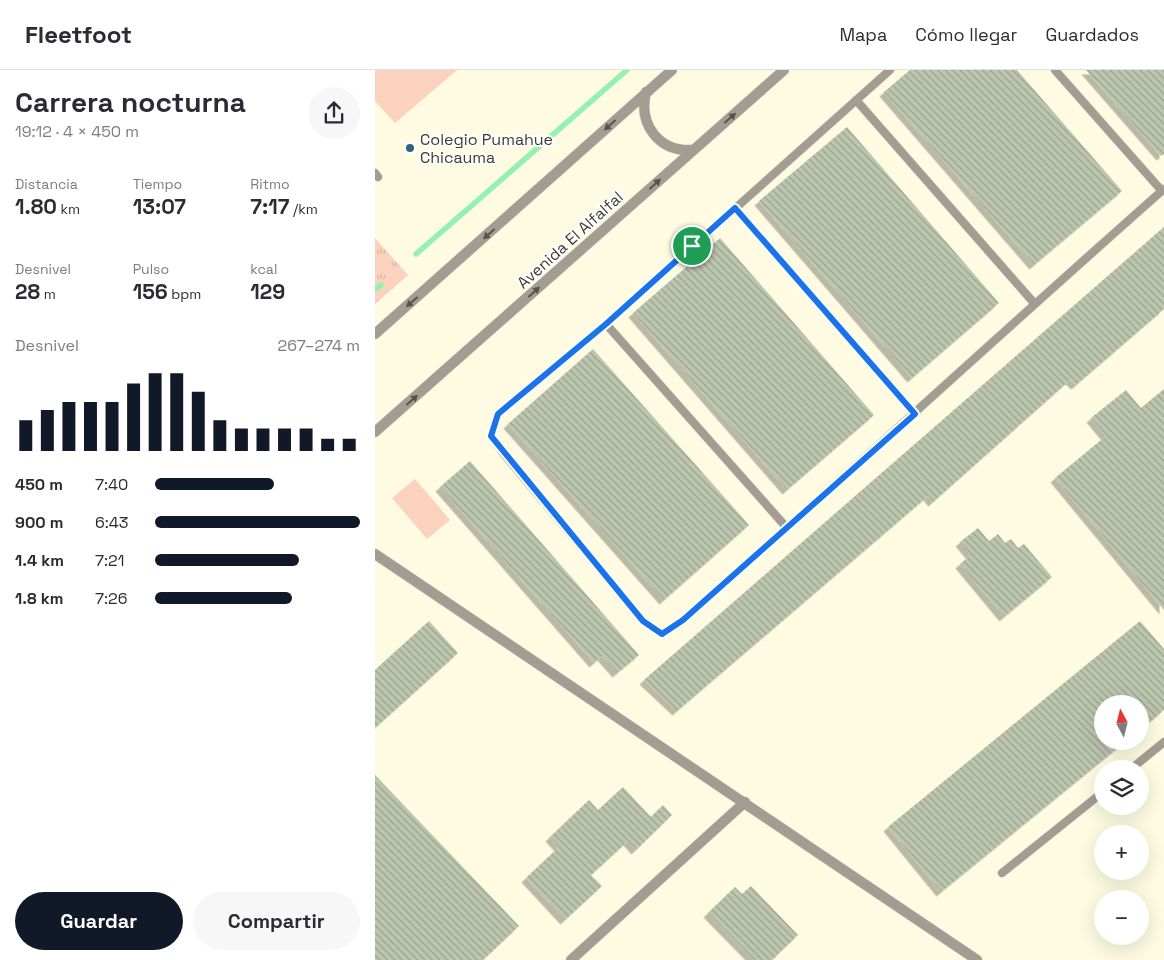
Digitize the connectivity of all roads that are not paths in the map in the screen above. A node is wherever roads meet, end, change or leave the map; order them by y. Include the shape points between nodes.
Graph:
1 (672, 70) edge
2 (784, 70) edge
3 (890, 70) edge
4 (1055, 70) edge
5 (646, 92) junction
6 (855, 100) junction
7 (693, 150) junction
8 (1163, 190) edge
9 (735, 208) junction
10 (1034, 303) junction
11 (606, 324) junction
12 (375, 334) edge
13 (915, 414) junction
14 (375, 432) edge
15 (787, 528) junction
16 (375, 554) edge
17 (1164, 742) edge
18 (1142, 760) edge
19 (1094, 799) edge
20 (745, 802) junction
21 (1003, 873) dead end
22 (571, 960) edge
23 (977, 960) edge

1 - 5 street
7 -> 2 street, Avenida El Alfalfal
3 - 6 lane
4 - 8 lane
5 - 7 street via 643,111 655,137 672,148
5 -> 12 street
6 - 9 lane
6 - 10 lane
14 -> 7 street, Avenida El Alfalfal
8 - 10 lane
9 - 11 lane
9 - 13 lane
10 - 13 lane
11 - 15 lane
11 - 15 lane via 498,414 491,436 643,621 662,634 669,630
13 - 15 lane
16 - 20 street
17 - 18 lane
19 - 21 lane
20 - 22 street
20 - 23 street

